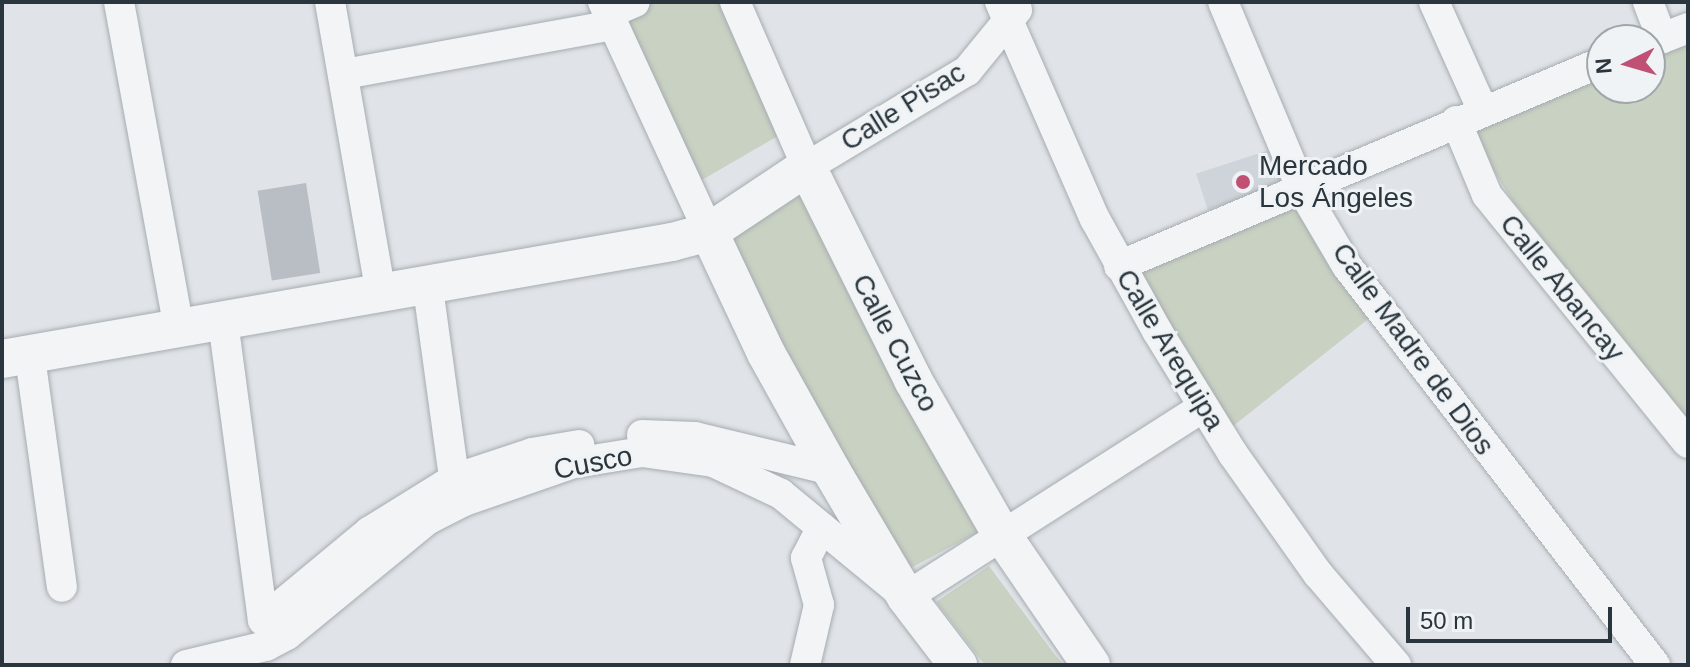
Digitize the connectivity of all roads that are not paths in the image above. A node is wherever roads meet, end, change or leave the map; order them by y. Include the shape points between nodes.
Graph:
1 (119, 2) edge
2 (330, 2) edge
3 (735, 2) edge
4 (1223, 2) edge
5 (1434, 2) edge
6 (1648, 2) edge
7 (1010, 9) edge
8 (614, 11) edge
9 (1667, 36) edge
10 (1586, 68) edge
11 (344, 74) junction
12 (1469, 115) junction
13 (807, 167) junction
14 (1301, 188) junction
15 (709, 232) junction
16 (1119, 266) junction
17 (428, 288) junction
18 (381, 293) junction
19 (223, 321) junction
20 (179, 330) junction
21 (16, 358) edge
22 (1203, 407) junction
23 (1688, 443) edge
24 (831, 470) junction
25 (454, 479) junction
26 (821, 528) junction
27 (1000, 532) junction
28 (62, 587) dead end
29 (906, 597) junction
30 (186, 665) edge
31 (805, 665) edge
32 (958, 665) edge
33 (1091, 665) edge
34 (1396, 665) edge
35 (1655, 665) edge

1 - 20 street
2 - 11 street
3 - 13 street, Calle Cuzco
4 - 14 street, Calle Madre de Dios
5 - 12 street, Calle Abancay
6 - 9 street
7 - 13 street, Calle Pisac via 967,71
7 - 16 street, Calle Arequipa
8 - 11 street
8 - 15 street
10 - 12 street
11 - 18 street
12 - 14 street
12 - 23 street, Calle Abancay via 1487,195
13 - 15 street
13 - 27 street, Calle Cuzco via 913,380
14 - 16 street
14 - 35 street, Calle Madre de Dios via 1347,266
15 - 17 street
15 - 24 street via 766,353
16 - 22 street, Calle Arequipa
17 - 18 street
17 - 25 street
18 - 19 street
19 - 20 street
19 - 25 street via 263,620 369,532
20 - 21 street
21 - 28 street
22 - 27 street
22 - 34 street, Calle Arequipa via 1318,574
24 - 25 street via 695,437 631,435 532,453
24 - 29 street
26 - 29 street, Cusco
26 - 30 street, Cusco via 781,494 713,462 642,452 606,456 490,490 427,520 287,635 245,653
26 - 31 street via 806,558 819,605
27 - 29 street
27 - 33 street, Calle Cuzco
29 - 32 street

